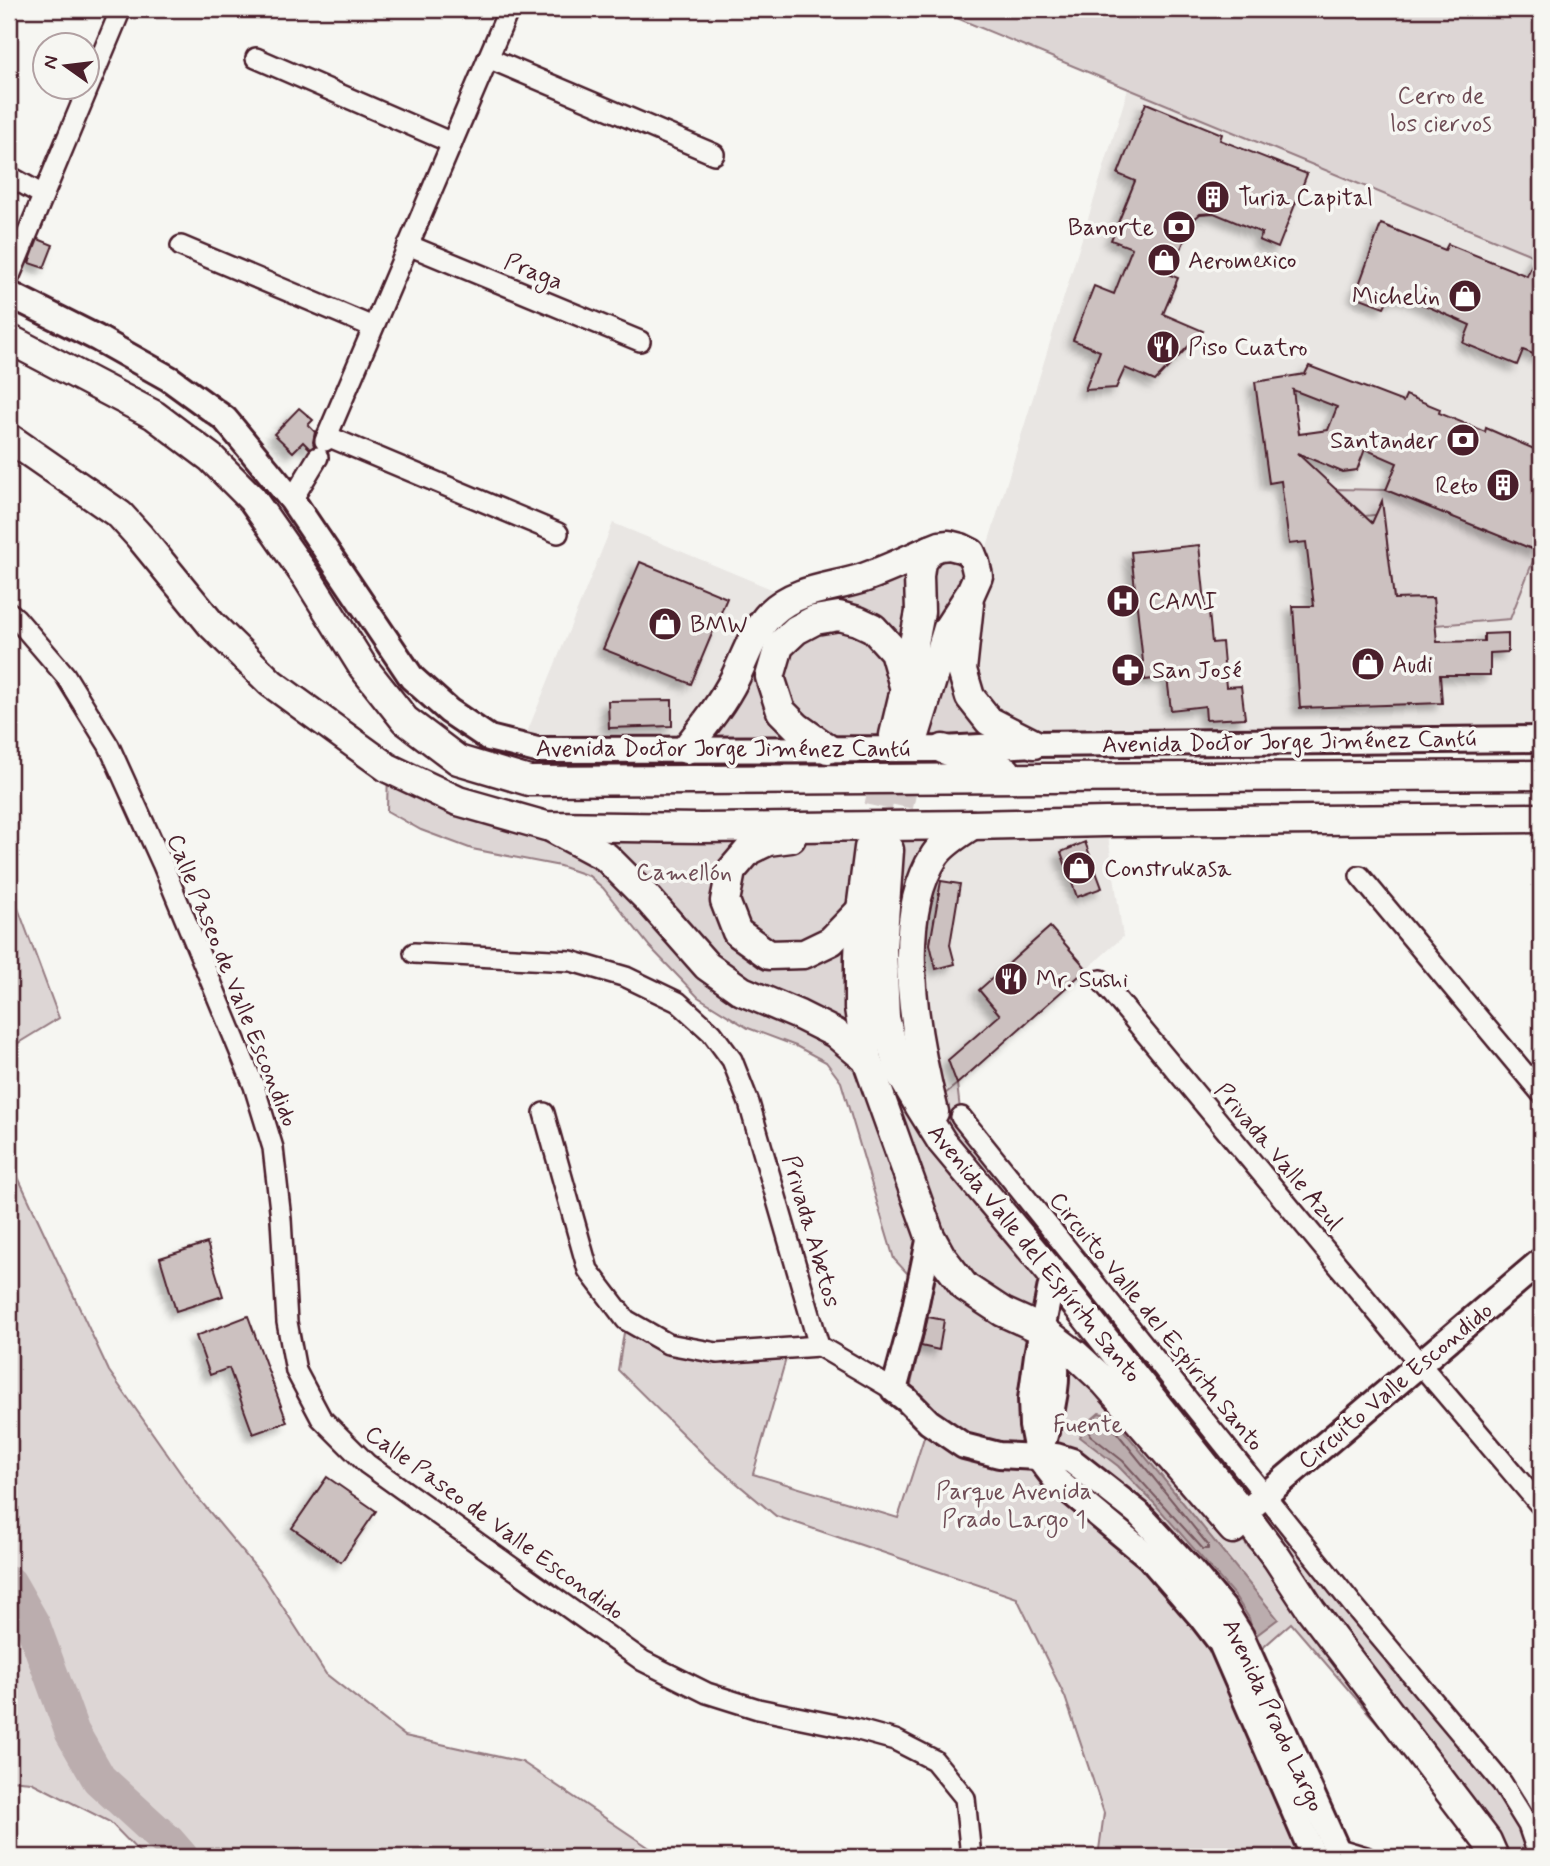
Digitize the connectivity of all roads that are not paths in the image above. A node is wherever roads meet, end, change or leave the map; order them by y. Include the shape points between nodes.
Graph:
1 (121, 9) edge
2 (509, 9) edge
3 (256, 58) dead end
4 (488, 58) junction
5 (452, 143) junction
6 (714, 154) dead end
7 (9, 176) edge
8 (43, 195) junction
9 (181, 246) dead end
10 (408, 246) junction
11 (9, 278) edge
12 (9, 294) edge
13 (373, 327) junction
14 (9, 339) edge
15 (640, 341) dead end
16 (9, 438) edge
17 (323, 445) junction
18 (292, 500) junction
19 (558, 533) dead end
20 (930, 550) junction
21 (970, 594) junction
22 (9, 612) edge
23 (905, 689) junction
24 (1541, 739) edge
25 (1034, 744) junction
26 (828, 748) junction
27 (686, 749) junction
28 (943, 749) junction
29 (1541, 775) edge
30 (1025, 778) junction
31 (1541, 818) edge
32 (547, 825) junction
33 (972, 825) junction
34 (848, 826) junction
35 (1360, 876) dead end
36 (861, 910) junction
37 (414, 953) dead end
38 (1101, 980) dead end
39 (867, 1060) junction
40 (1541, 1093) edge
41 (544, 1113) dead end
42 (961, 1118) dead end
43 (942, 1142) junction
44 (936, 1246) junction
45 (1541, 1261) edge
46 (1053, 1275) junction
47 (1043, 1330) junction
48 (819, 1346) junction
49 (1420, 1364) junction
50 (901, 1395) junction
51 (1038, 1457) junction
52 (1253, 1506) junction
53 (1541, 1506) edge
54 (1311, 1610) junction
55 (1329, 1854) edge
56 (971, 1857) edge
57 (1366, 1857) edge
58 (1494, 1857) edge
59 (1539, 1857) edge

1 - 8 street
2 - 4 street
3 - 5 street
4 - 5 street
4 - 6 street
5 - 10 street
7 - 8 street
8 - 11 street
9 - 13 street
10 - 13 street
10 - 15 street, Praga
12 - 18 street, Avenida Doctor Jorge Jiménez Cantú via 170,379 225,418
13 - 17 street
14 - 30 main road, Avenida Doctor Jorge Jiménez Cantú via 154,415 211,458 252,499 363,667 405,720 458,760 529,781
16 - 32 main road via 120,515 211,624 271,683 388,768 458,801
17 - 18 street
17 - 19 street
18 - 27 street, Avenida Doctor Jorge Jiménez Cantú via 412,678 489,738 537,750
20 - 21 main road via 949,545 971,554 978,576
20 - 23 main road via 921,562 920,612
20 - 27 main road via 866,577 813,590 773,611 756,632 719,706
21 - 23 main road via 948,628 904,735
21 - 25 main road via 962,670 970,697 989,721
22 - 56 street, Calle Paseo de Valle Escondido via 65,675 109,746 254,1086 273,1148 287,1322 296,1371 321,1418 368,1464 643,1661 707,1693 895,1740 934,1760 965,1798
23 - 26 main road via 894,651 873,628 839,616 814,620 796,630 779,646 770,677 781,711
24 - 25 street, Avenida Doctor Jorge Jiménez Cantú
25 - 28 street, Avenida Doctor Jorge Jiménez Cantú
26 - 27 street, Avenida Doctor Jorge Jiménez Cantú
26 - 28 street, Avenida Doctor Jorge Jiménez Cantú
28 - 30 main road
29 - 30 main road, Avenida Doctor Jorge Jiménez Cantú
31 - 33 main road
32 - 34 main road
32 - 39 main road via 606,857 707,967 742,990 835,1033
33 - 34 main road
33 - 43 main road via 936,853 925,873 914,925 912,1001 926,1084
34 - 36 main road via 768,841 750,850 731,871 725,901 737,932 769,955 804,954 831,941
35 - 40 street
36 - 39 main road, Avenida Valle del Espíritu Santo via 859,1007
36 - 43 main road, Avenida Valle del Espíritu Santo via 879,849 886,1018 900,1071
37 - 48 street, Privada Abetos via 570,961 626,976 678,1002 712,1033 732,1060 750,1103
38 - 49 street, Privada Valle Azul
39 - 44 main road, Avenida Valle del Espíritu Santo
41 - 48 street, Privada Abetos via 588,1270 626,1321 668,1344 717,1353
42 - 52 street, Circuito Valle del Espíritu Santo
43 - 46 main road, Avenida Valle del Espíritu Santo
44 - 47 main road, Avenida Valle del Espíritu Santo via 965,1287 1003,1312
44 - 50 street via 911,1328
45 - 49 street, Circuito Valle Escondido
46 - 47 street
46 - 52 main road, Avenida Valle del Espíritu Santo
47 - 51 street via 1055,1357 1056,1380
47 - 54 main road, Avenida Valle del Espíritu Santo via 1105,1382 1265,1566
48 - 50 street
49 - 52 street, Circuito Valle Escondido
49 - 53 street, Privada Valle Azul
50 - 51 street via 964,1446 999,1455
51 - 55 street, Avenida Prado Largo via 1055,1479 1149,1557 1221,1643
52 - 54 main road, Avenida Valle del Espíritu Santo via 1277,1558
52 - 59 street, Circuito Valle del Espíritu Santo via 1353,1605 1502,1783 1528,1825
54 - 58 main road, Avenida Valle del Espíritu Santo via 1487,1841
55 - 57 street

